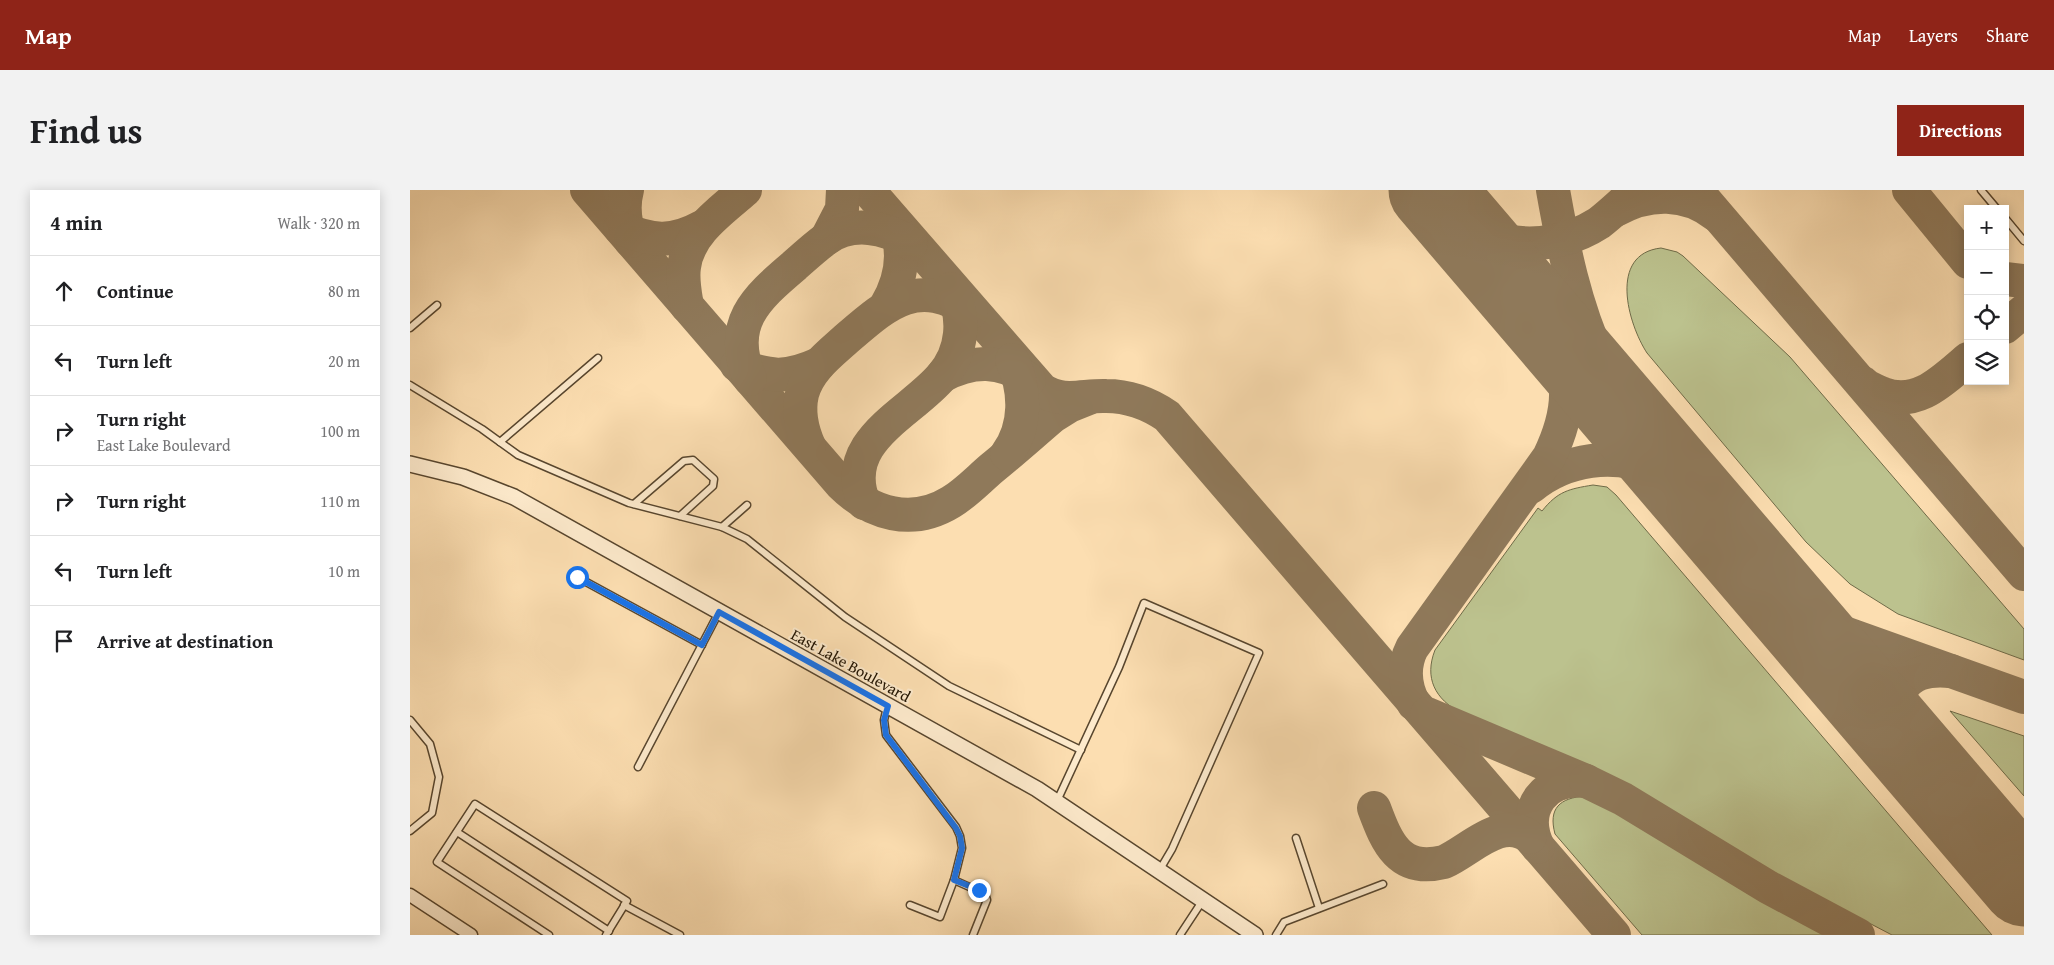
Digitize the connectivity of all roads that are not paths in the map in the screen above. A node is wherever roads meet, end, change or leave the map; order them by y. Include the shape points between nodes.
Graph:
1 (1981, 190) edge
2 (1994, 205) edge
3 (2009, 223) edge
4 (2024, 240) edge
5 (437, 306) dead end
6 (410, 328) edge
7 (598, 358) dead end
8 (410, 385) edge
9 (500, 442) junction
10 (410, 464) edge
11 (634, 504) junction
12 (747, 505) dead end
13 (680, 516) junction
14 (722, 527) junction
15 (577, 577) dead end
16 (719, 612) junction
17 (702, 645) junction
18 (888, 706) junction
19 (410, 720) edge
20 (1081, 750) junction
21 (638, 767) dead end
22 (1056, 802) junction
23 (410, 830) edge
24 (457, 832) junction
25 (1296, 838) dead end
26 (1159, 871) junction
27 (954, 880) junction
28 (1383, 884) dead end
29 (410, 895) edge
30 (1203, 900) junction
31 (624, 905) junction
32 (910, 905) dead end
33 (1319, 908) junction
34 (608, 933) edge
35 (471, 935) edge
36 (549, 935) edge
37 (680, 935) edge
38 (973, 935) edge
39 (1180, 935) edge
40 (1255, 935) edge
41 (1276, 935) edge

1 - 2 lane
3 - 4 lane
5 - 6 lane
7 - 9 lane
8 - 9 lane
9 - 11 lane via 518,455
10 - 16 street, East Lake Boulevard via 463,477 514,497
11 - 13 lane
11 - 13 lane via 684,461 694,460 715,482
12 - 14 lane
13 - 14 lane
14 - 20 lane via 747,539 845,617 949,686
15 - 17 lane
16 - 17 lane
16 - 18 street, East Lake Boulevard
17 - 21 lane
18 - 22 street, East Lake Boulevard
18 - 27 lane via 884,720 886,735 960,836 962,848
19 - 23 lane via 430,744 439,777 432,813
20 - 22 lane
20 - 26 lane via 1144,603 1259,653 1172,849
22 - 26 street, East Lake Boulevard
24 - 31 lane via 475,804 626,901
24 - 34 lane
24 - 36 lane via 437,862
25 - 33 lane
26 - 30 street, East Lake Boulevard
27 - 32 lane via 940,917
27 - 38 lane via 985,894 987,900
28 - 33 lane
29 - 35 street
30 - 39 lane
30 - 40 street, East Lake Boulevard
31 - 34 lane
31 - 37 lane
33 - 41 lane via 1284,922

